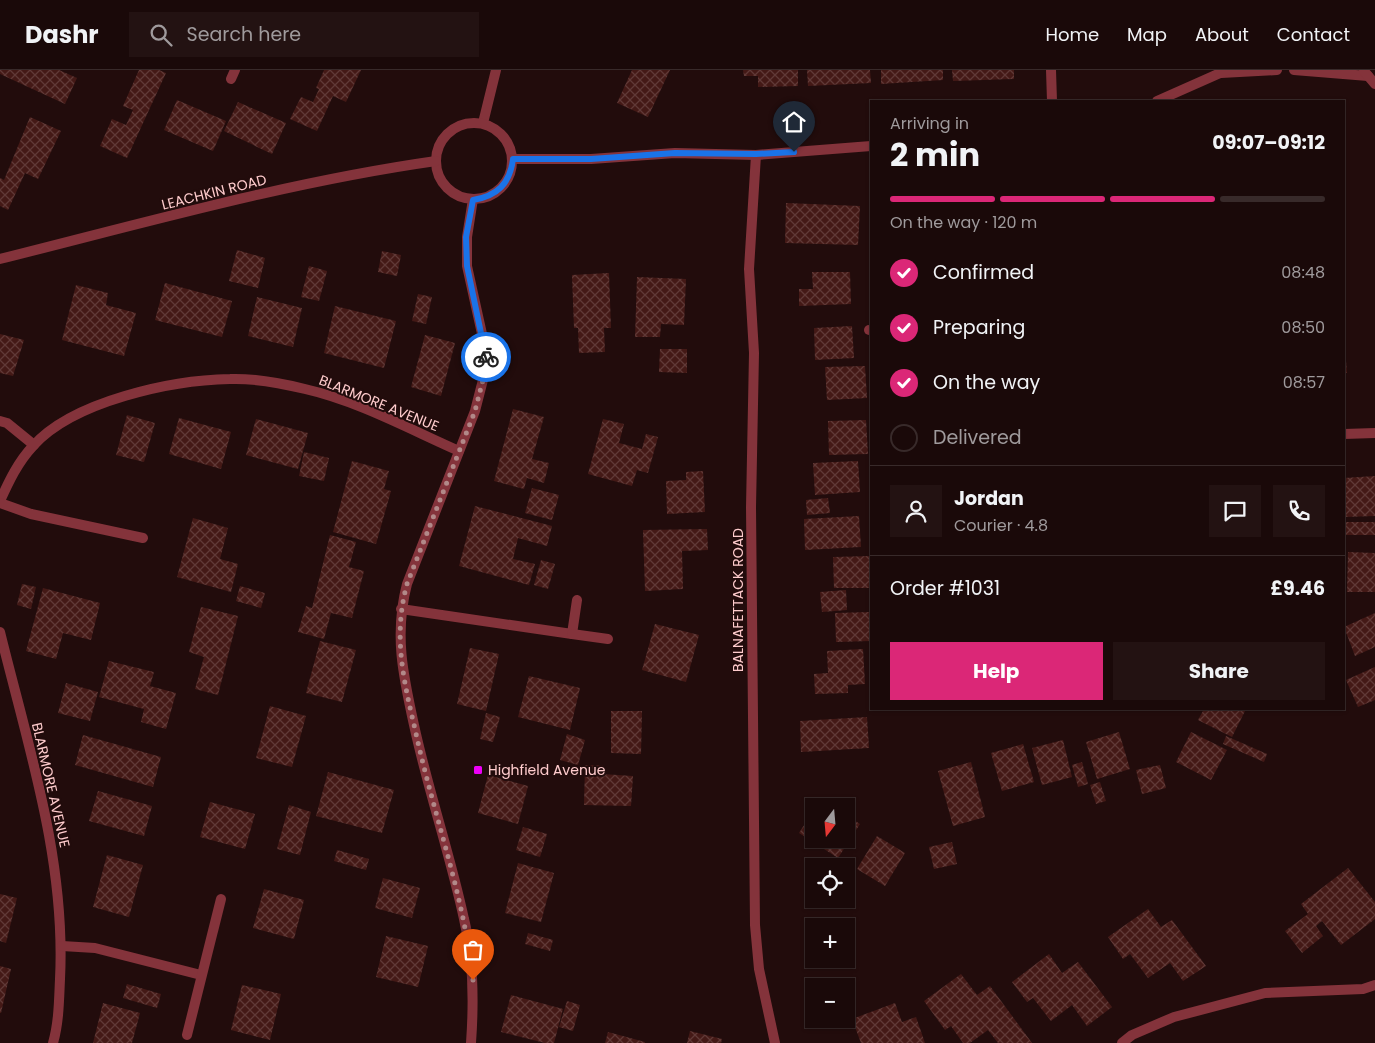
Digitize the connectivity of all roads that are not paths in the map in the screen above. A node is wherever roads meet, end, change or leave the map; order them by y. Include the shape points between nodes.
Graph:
1 (496, 70) edge
2 (1050, 70) edge
3 (1277, 70) edge
4 (1294, 70) edge
5 (1224, 71) edge
6 (1369, 77) edge
7 (1052, 100) edge
8 (1158, 100) edge
9 (483, 123) junction
10 (870, 146) edge
11 (756, 154) junction
12 (513, 159) junction
13 (436, 161) junction
14 (473, 200) junction
15 (0, 260) edge
16 (0, 421) edge
17 (1375, 433) edge
18 (1345, 434) edge
19 (34, 445) junction
20 (459, 450) junction
21 (0, 502) edge
22 (143, 538) dead end
23 (577, 600) dead end
24 (401, 608) junction
25 (0, 632) edge
26 (572, 634) junction
27 (608, 639) dead end
28 (221, 899) dead end
29 (62, 946) junction
30 (201, 975) junction
31 (1375, 986) edge
32 (187, 1035) dead end
33 (53, 1043) edge
34 (472, 1043) edge
35 (775, 1043) edge
36 (1122, 1043) edge

1 - 9 street
2 - 7 street
3 - 5 street
4 - 6 street
5 - 8 street
9 - 12 street via 504,136 511,147
9 - 13 street via 460,125 450,131 440,144
10 - 11 street
11 - 12 street via 675,153 591,159
11 - 35 street, BALNAFETTACK ROAD via 749,269 754,353 751,507 755,926 759,969
12 - 14 street via 512,172 506,184 486,198
13 - 14 street via 443,183 451,192
13 - 15 street, LEACHKIN ROAD via 368,170
14 - 20 street via 466,237 467,266 486,352 485,372 475,411
16 - 19 street
17 - 18 street
19 - 20 street, BLARMORE AVENUE via 57,426 122,397 159,387 230,379 266,381 307,389
19 - 21 street, BLARMORE AVENUE via 15,470
20 - 24 street via 416,558
21 - 22 street, BLARMORE AVENUE via 31,514
23 - 26 street
24 - 26 street
24 - 34 street via 402,673 470,950
25 - 29 street, BLARMORE AVENUE via 47,822 58,884
26 - 27 street
28 - 30 street
29 - 30 street via 95,948
29 - 33 street, BLARMORE AVENUE via 59,1007
30 - 32 street
31 - 36 street via 1265,993 1174,1017 1132,1035

